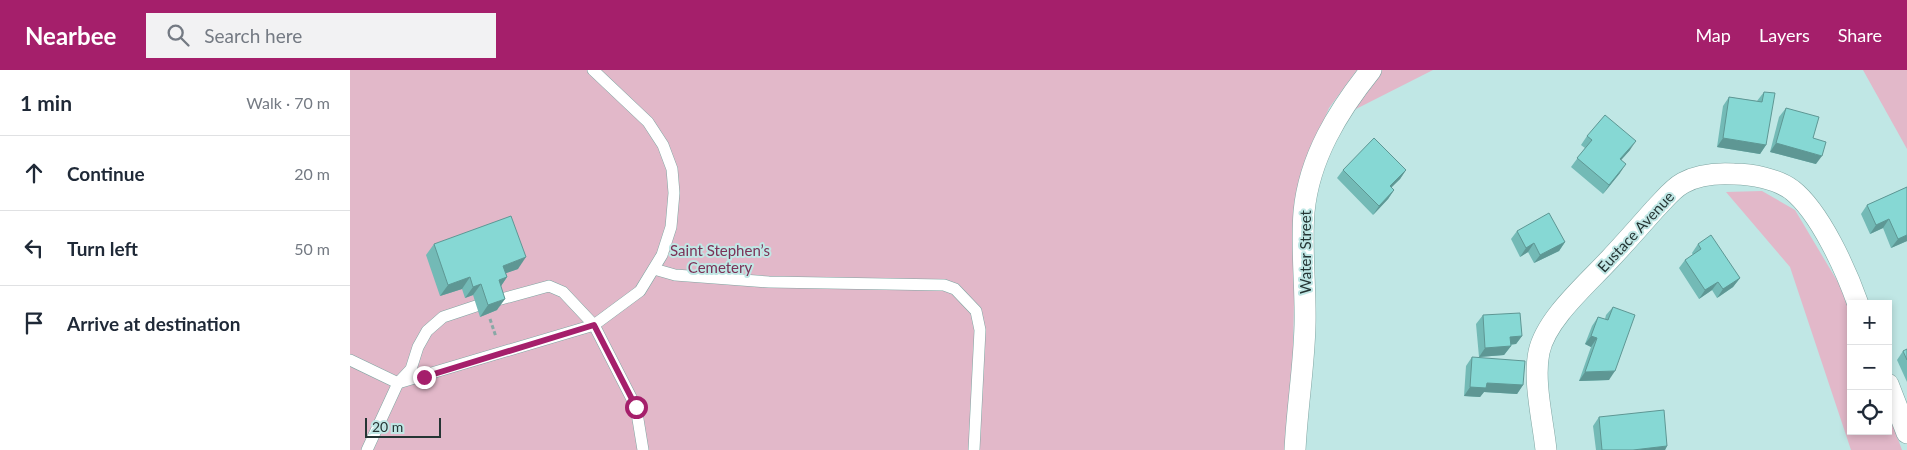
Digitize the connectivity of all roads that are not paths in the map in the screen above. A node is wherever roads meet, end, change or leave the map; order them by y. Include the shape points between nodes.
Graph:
1 (593, 70) edge
2 (1371, 70) edge
3 (654, 268) junction
4 (1857, 300) edge
5 (494, 301) edge
6 (476, 306) dead end
7 (594, 325) junction
8 (350, 360) edge
9 (398, 384) junction
10 (1890, 390) edge
11 (1907, 433) edge
12 (367, 450) edge
13 (643, 450) edge
14 (974, 450) edge
15 (1295, 450) edge
16 (1546, 450) edge

1 - 3 lane via 648,122 663,145 672,169 671,227
2 - 15 street, Water Street via 1324,140 1314,165 1304,211 1305,333
3 - 7 lane via 640,291
3 - 14 lane via 675,274 760,281 944,285 955,289 976,311 980,330
4 - 16 street, Eustace Avenue via 1833,246 1811,210 1792,190 1780,183 1742,174 1708,174 1688,180 1669,194 1551,325 1539,351 1538,379
5 - 7 lane via 549,286 563,292
6 - 9 lane via 443,316 427,331 411,369
7 - 9 lane
7 - 13 lane via 636,407
8 - 9 lane
9 - 12 lane
10 - 11 street

